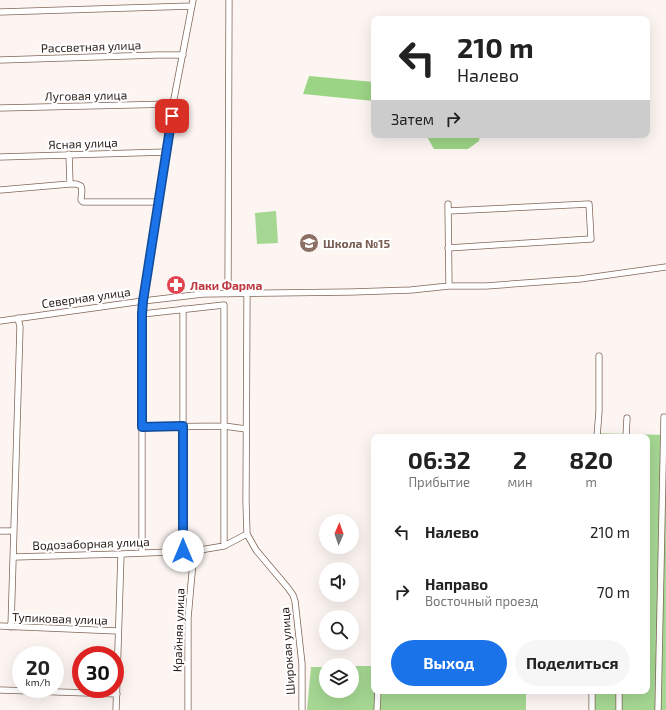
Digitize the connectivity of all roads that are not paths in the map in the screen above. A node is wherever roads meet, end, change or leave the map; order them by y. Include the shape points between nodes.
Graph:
1 (229, 0) edge
2 (192, 3) edge
3 (0, 12) edge
4 (183, 55) junction
5 (0, 60) edge
6 (173, 104) junction
7 (0, 108) edge
8 (166, 152) junction
9 (69, 154) junction
10 (0, 157) edge
11 (70, 184) junction
12 (0, 190) edge
13 (158, 202) junction
14 (448, 204) dead end
15 (448, 211) junction
16 (448, 248) junction
17 (666, 267) edge
18 (449, 286) junction
19 (228, 294) junction
20 (247, 294) junction
21 (143, 301) junction
22 (183, 309) junction
23 (142, 314) junction
24 (18, 318) junction
25 (0, 321) edge
26 (599, 356) dead end
27 (664, 417) dead end
28 (627, 418) dead end
29 (183, 426) junction
30 (224, 426) junction
31 (142, 427) junction
32 (246, 429) junction
33 (597, 434) edge
34 (626, 434) edge
35 (0, 531) edge
36 (14, 531) junction
37 (247, 534) junction
38 (224, 546) junction
39 (183, 551) junction
40 (194, 551) junction
41 (142, 553) junction
42 (121, 554) junction
43 (14, 557) junction
44 (0, 626) edge
45 (11, 627) junction
46 (118, 631) junction
47 (118, 646) edge
48 (0, 690) edge
49 (72, 692) edge
50 (378, 694) edge
51 (592, 694) edge
52 (619, 694) edge
53 (117, 698) edge
54 (116, 710) edge
55 (188, 710) edge
56 (302, 710) edge
57 (377, 710) edge
58 (592, 710) edge
59 (619, 710) edge
60 (658, 710) edge

1 - 19 street
2 - 3 street
2 - 4 street
4 - 5 street, Рассветная улица
4 - 6 street
6 - 7 street, Луговая улица
6 - 8 street
8 - 9 street, Ясная улица
8 - 13 street
9 - 10 street, Ясная улица
9 - 11 street
11 - 12 street
11 - 13 street via 81,186 83,202
13 - 21 street
14 - 15 street
15 - 16 street
15 - 16 street via 589,204 591,239
16 - 18 street
17 - 18 street, Северная улица via 580,279
18 - 20 street, Северная улица via 411,290
19 - 20 street, Северная улица
19 - 21 street, Северная улица via 203,294
20 - 32 street
21 - 23 street
21 - 24 street, Северная улица
22 - 23 street
22 - 29 street
22 - 30 street via 224,305
23 - 31 street
24 - 25 street, Северная улица
24 - 36 street via 20,327
26 - 33 street
27 - 60 street
28 - 34 street
29 - 30 street
29 - 31 street
29 - 39 street
30 - 32 street
30 - 38 street
31 - 41 street
32 - 37 street
35 - 36 street
36 - 43 street
37 - 38 street, Водозаборная улица
37 - 56 street, Широкая улица via 256,550 288,588 295,601 302,664
38 - 40 street, Водозаборная улица
39 - 40 street, Водозаборная улица
39 - 41 street, Водозаборная улица
40 - 55 street, Крайняя улица via 188,618
41 - 42 street, Водозаборная улица
42 - 43 street, Водозаборная улица
42 - 46 street
43 - 45 street
44 - 45 street, Тупиковая улица
45 - 46 street, Тупиковая улица
46 - 47 street
48 - 49 street
50 - 57 street
51 - 58 street
52 - 59 street
53 - 54 street

